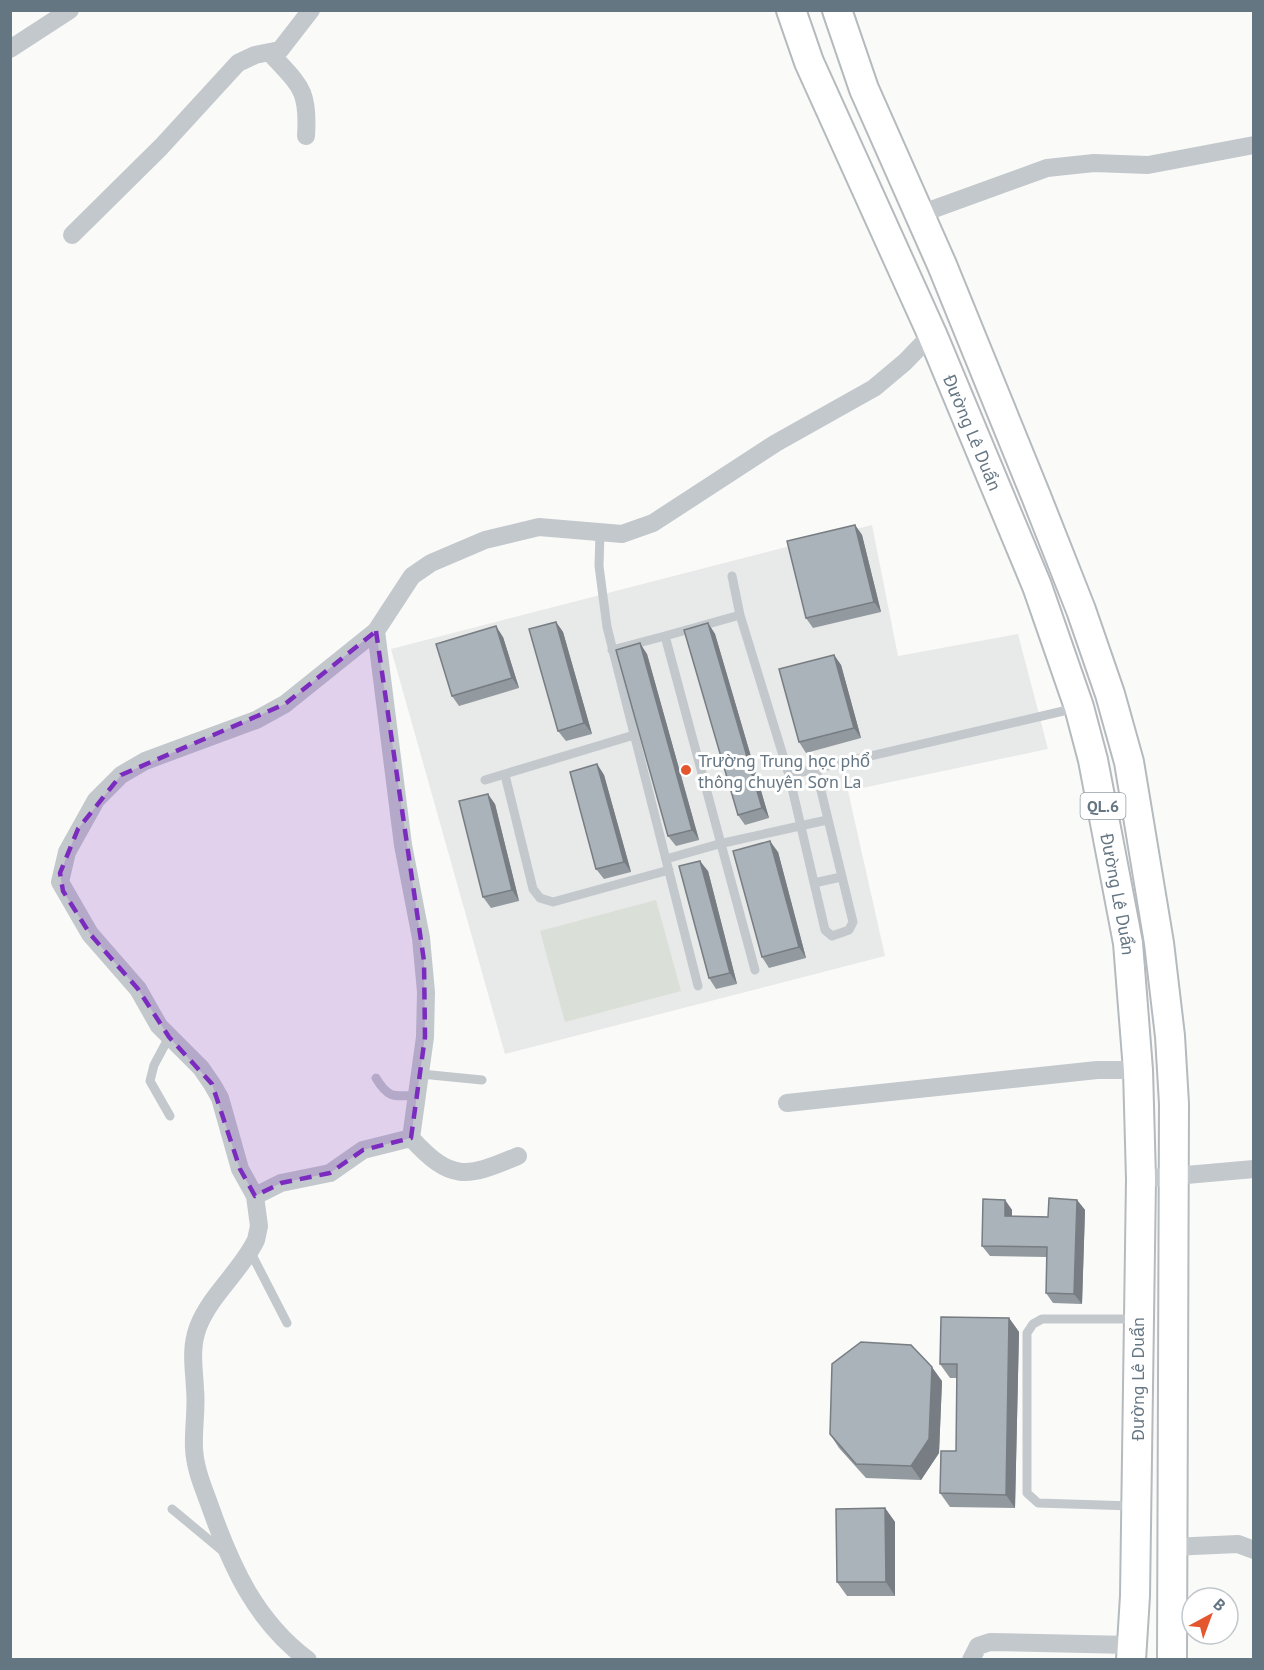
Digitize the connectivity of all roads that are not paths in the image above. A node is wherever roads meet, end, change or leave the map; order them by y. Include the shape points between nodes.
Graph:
1 (70, 10) edge
2 (310, 10) edge
3 (791, 10) edge
4 (837, 10) edge
5 (10, 49) edge
6 (270, 53) junction
7 (306, 136) dead end
8 (1254, 145) edge
9 (920, 214) junction
10 (72, 235) dead end
11 (942, 265) junction
12 (907, 279) junction
13 (932, 334) junction
14 (600, 533) junction
15 (732, 576) dead end
16 (740, 615) junction
17 (376, 631) junction
18 (664, 636) junction
19 (612, 650) junction
20 (1079, 707) junction
21 (634, 735) junction
22 (816, 770) junction
23 (505, 775) junction
24 (789, 775) junction
25 (485, 780) dead end
26 (827, 820) junction
27 (801, 826) junction
28 (719, 844) junction
29 (666, 859) junction
30 (669, 870) junction
31 (841, 877) junction
32 (814, 883) junction
33 (754, 970) dead end
34 (698, 986) dead end
35 (169, 1037) junction
36 (1138, 1070) junction
37 (421, 1074) junction
38 (376, 1078) dead end
39 (482, 1080) dead end
40 (419, 1095) junction
41 (787, 1103) dead end
42 (170, 1116) dead end
43 (411, 1138) junction
44 (518, 1156) dead end
45 (1254, 1169) edge
46 (1175, 1177) junction
47 (1141, 1179) junction
48 (255, 1196) junction
49 (250, 1251) junction
50 (1138, 1318) junction
51 (287, 1323) dead end
52 (1137, 1506) junction
53 (172, 1509) dead end
54 (1171, 1547) junction
55 (1254, 1550) edge
56 (227, 1554) junction
57 (1131, 1652) edge
58 (308, 1659) edge
59 (971, 1659) edge
60 (1172, 1659) edge

1 - 5 street
2 - 6 street via 289,41
3 - 12 main road, Đường Lê Duẩn / QL.6 via 809,62
4 - 9 main road, Đường Lê Duẩn / QL.6 via 864,89
6 - 7 street via 303,91 308,110
6 - 10 street via 238,63
8 - 9 street via 1148,165 1094,163 1047,168
9 - 11 main road, Đường Lê Duẩn / QL.6
11 - 12 main road
11 - 46 main road, Đường Lê Duẩn / QL.6 via 1081,610 1129,762 1170,1036
12 - 13 main road, Đường Lê Duẩn / QL.6
13 - 14 street via 874,388 776,443 653,523 622,534
13 - 20 main road, Đường Lê Duẩn / QL.6 via 1037,586
14 - 17 street via 560,526 539,527 457,551 412,576
14 - 19 lane via 602,595
15 - 16 lane
16 - 18 lane
16 - 24 lane
17 - 35 street via 285,704 256,720 164,753 121,775 96,800 78,829 60,873 63,891 90,934 138,989
17 - 37 street via 403,844 424,961 426,1037
18 - 19 lane
18 - 28 lane
19 - 21 lane
20 - 22 lane
20 - 36 main road, Đường Lê Duẩn / QL.6 via 1128,943
21 - 23 lane
21 - 29 lane
22 - 24 lane
22 - 26 lane
23 - 25 lane
23 - 30 lane via 533,889 540,898 553,903
24 - 27 lane
26 - 27 lane
26 - 31 lane
27 - 28 lane
27 - 32 lane
28 - 29 lane
28 - 33 lane
29 - 30 lane
30 - 34 lane
31 - 32 lane
31 - 32 lane via 852,927 832,936 825,930
35 - 42 lane via 150,1081
35 - 48 street via 201,1068 220,1098 240,1169
36 - 41 street via 1097,1070
36 - 47 main road, Đường Lê Duẩn / QL.6
37 - 39 lane
37 - 40 street
38 - 40 lane via 383,1091 392,1096
40 - 43 street
43 - 44 street via 429,1158 457,1172 493,1167
43 - 48 street via 363,1150 330,1173 281,1184
45 - 46 street
46 - 47 street
46 - 54 main road, Đường Lê Duẩn / QL.6
47 - 50 main road, Đường Lê Duẩn / QL.6
48 - 49 street via 259,1226
49 - 51 lane
49 - 56 street via 201,1321 192,1354 197,1467
50 - 52 main road, Đường Lê Duẩn / QL.6
50 - 52 lane via 1042,1319 1029,1328 1026,1489 1038,1503
52 - 57 main road, Đường Lê Duẩn / QL.6
53 - 56 lane
54 - 55 street via 1238,1544
54 - 60 main road, Đường Lê Duẩn / QL.6
56 - 58 street via 260,1612 276,1632
57 - 59 street via 990,1642 978,1646

